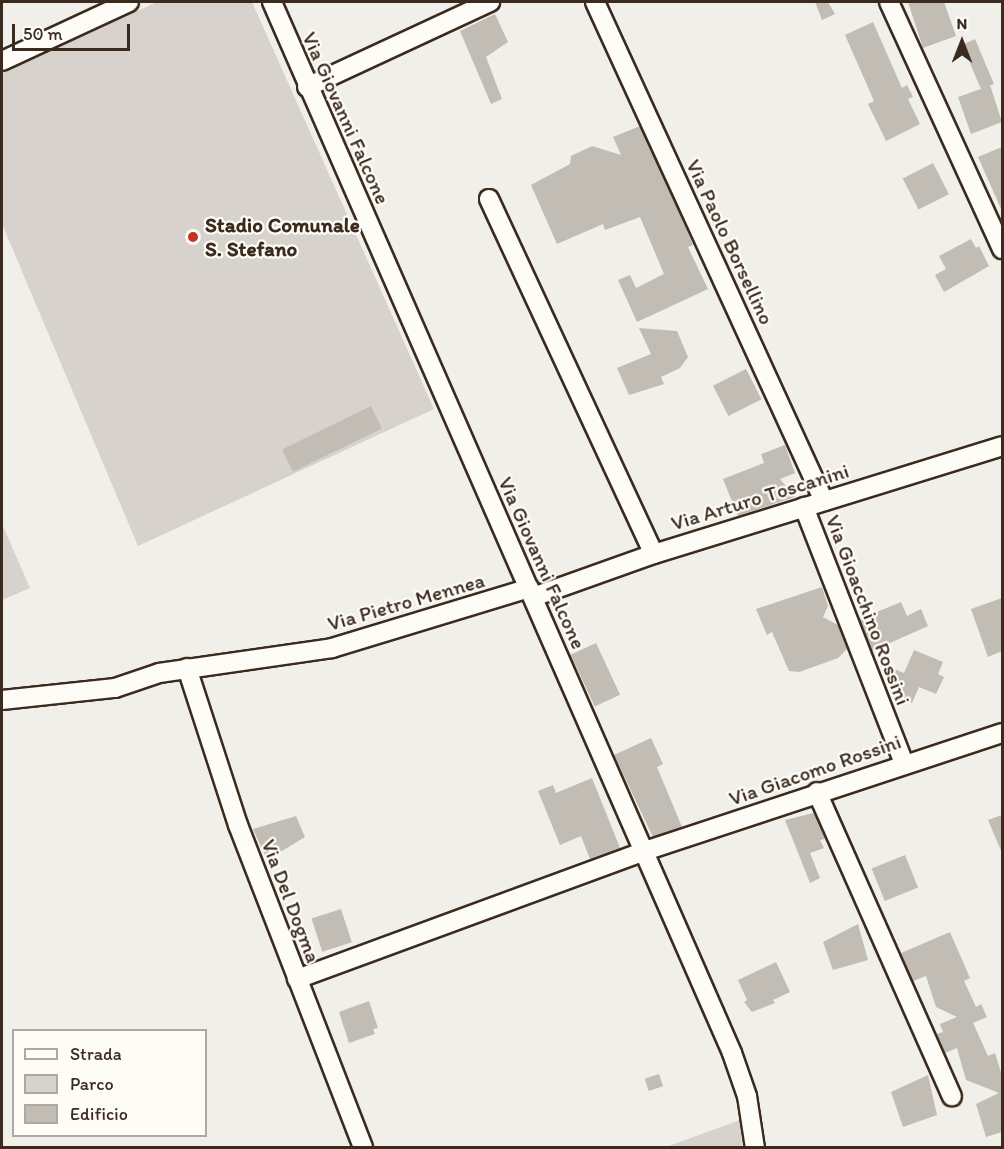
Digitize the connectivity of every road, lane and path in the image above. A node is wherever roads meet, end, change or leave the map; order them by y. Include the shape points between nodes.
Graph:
1 (129, 2) edge
2 (272, 2) edge
3 (490, 2) edge
4 (595, 2) edge
5 (889, 2) edge
6 (2, 61) edge
7 (307, 87) junction
8 (489, 198) dead end
9 (1002, 249) edge
10 (1002, 446) edge
11 (824, 501) junction
12 (804, 507) junction
13 (654, 554) junction
14 (531, 592) junction
15 (188, 668) junction
16 (2, 700) edge
17 (1002, 733) edge
18 (904, 763) junction
19 (817, 792) junction
20 (642, 852) junction
21 (297, 979) junction
22 (952, 1096) dead end
23 (363, 1148) edge
24 (755, 1148) edge

1 - 6 street
2 - 7 street, Via Giovanni Falcone
3 - 7 street
4 - 11 street, Via Paolo Borsellino
5 - 9 street
7 - 14 street, Via Giovanni Falcone
8 - 13 street
10 - 11 street, Via Arturo Toscanini
11 - 12 street, Via Arturo Toscanini
12 - 13 street, Via Arturo Toscanini
12 - 18 street, Via Gioacchino Rossini
13 - 14 street, Via Arturo Toscanini
14 - 15 street, Via Pietro Mennea via 378,638
14 - 20 street, Via Giovanni Falcone
15 - 16 street, Via Pietro Mennea via 115,688
15 - 21 street, Via Del Dogma via 238,825
17 - 18 street, Via Giacomo Rossini
18 - 19 street, Via Giacomo Rossini
19 - 20 street, Via Giacomo Rossini
19 - 22 street
20 - 21 street, Via Giacomo Rossini
20 - 24 street, Via Giovanni Falcone via 732,1053 747,1096
21 - 23 street, Via Del Dogma

